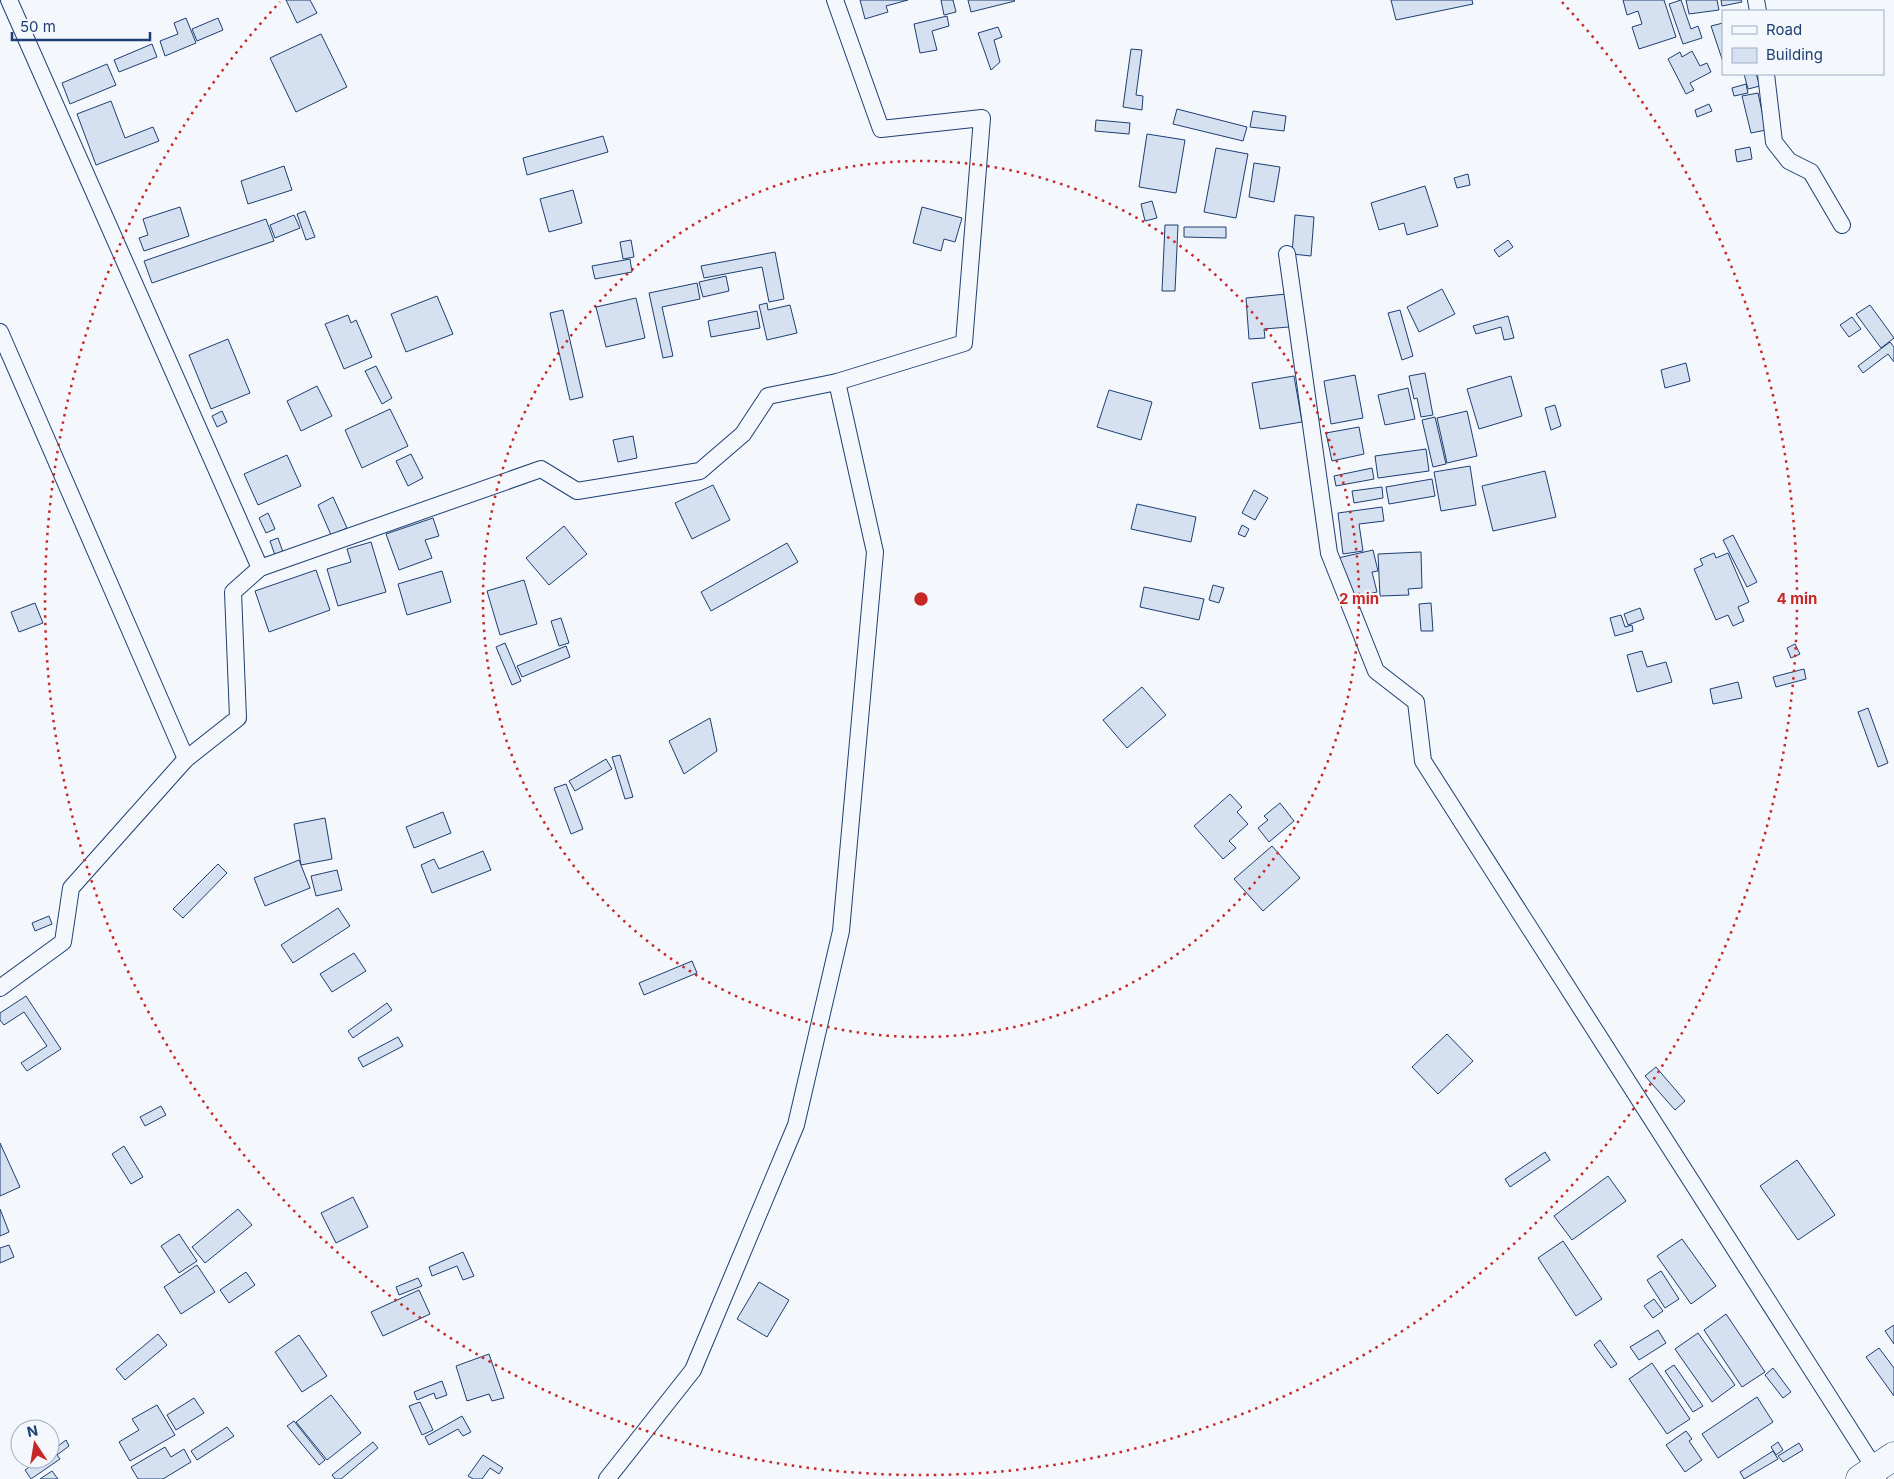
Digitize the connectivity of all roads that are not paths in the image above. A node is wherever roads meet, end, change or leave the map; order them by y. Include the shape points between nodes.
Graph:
1 (9, 0) edge
2 (835, 0) edge
3 (1766, 75) edge
4 (1842, 225) dead end
5 (1287, 254) dead end
6 (0, 332) edge
7 (838, 382) junction
8 (260, 568) junction
9 (186, 759) junction
10 (0, 988) edge
11 (1878, 1471) edge
12 (607, 1479) edge

1 - 8 street
2 - 7 street via 881,129 982,118 964,342
3 - 4 street via 1774,142 1789,161 1811,172
5 - 11 street via 1329,553 1376,671 1416,702 1422,761
6 - 9 street
7 - 8 street via 768,396 743,434 700,471 577,491 541,470
7 - 12 street via 875,552 841,930 796,1125 693,1370
8 - 9 street via 233,592 238,718
9 - 10 street via 71,888 64,942

